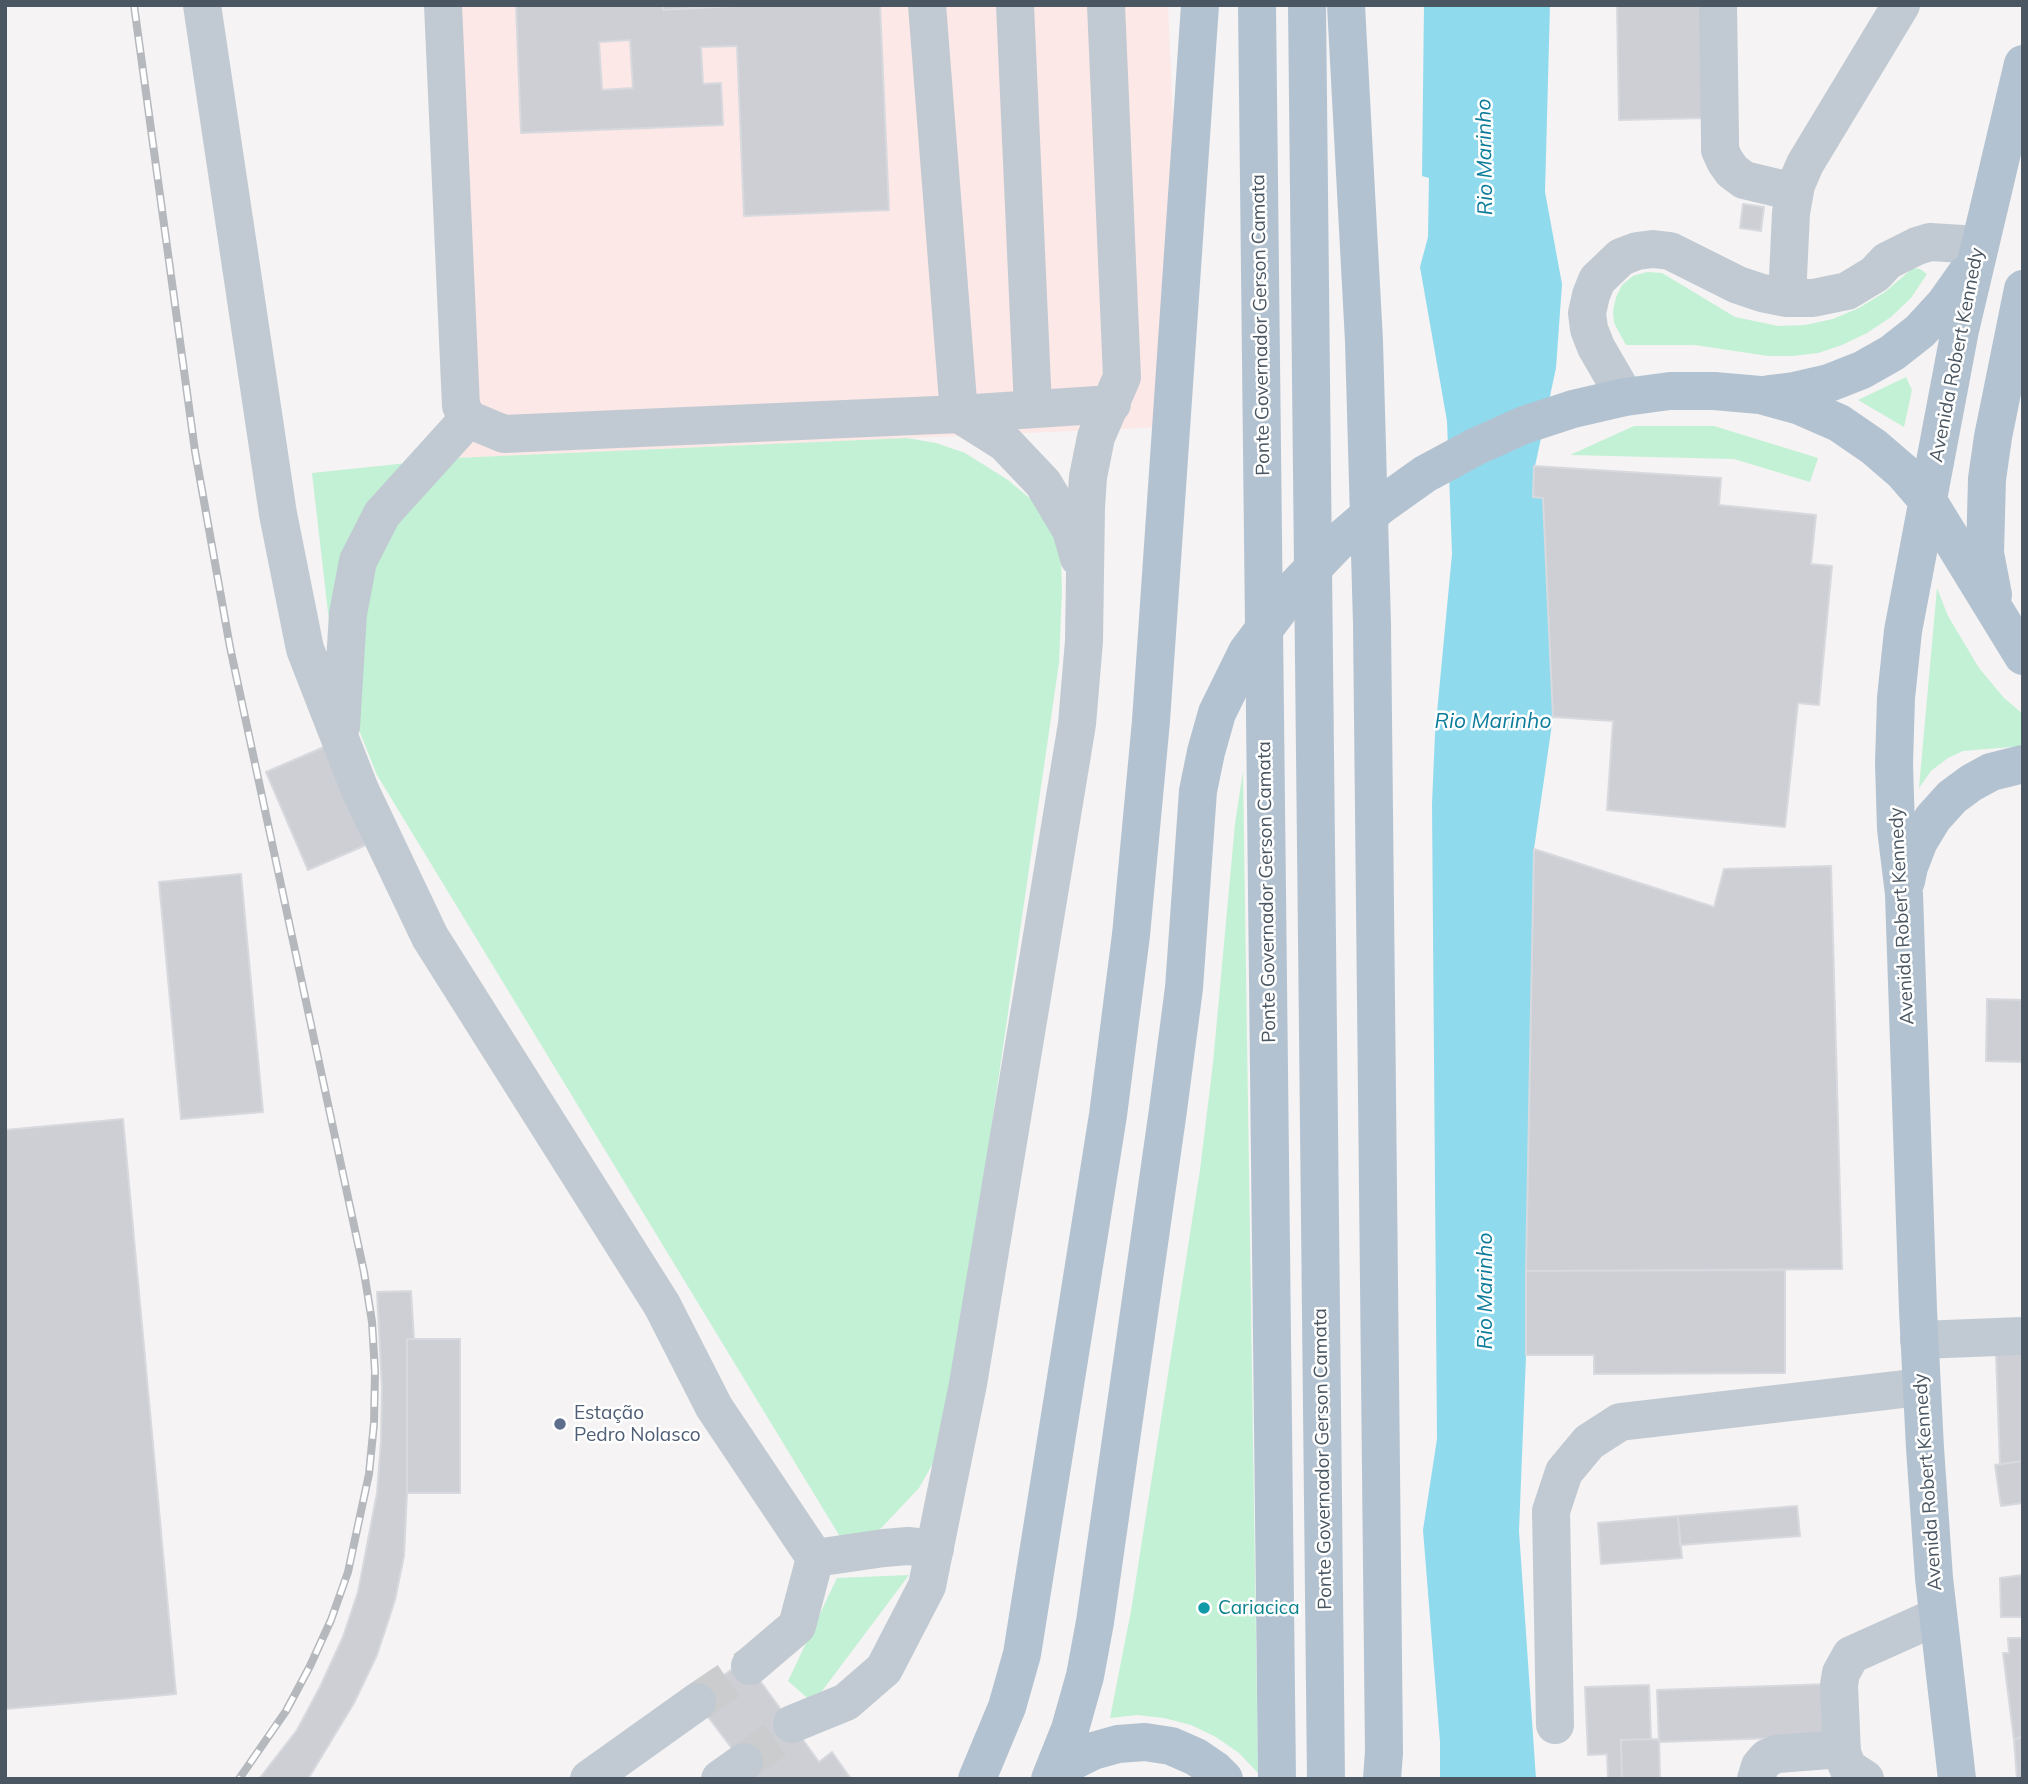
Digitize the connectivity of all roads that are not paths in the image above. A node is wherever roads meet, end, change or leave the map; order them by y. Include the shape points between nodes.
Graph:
1 (202, 5) edge
2 (443, 5) edge
3 (927, 5) edge
4 (1015, 5) edge
5 (1106, 5) edge
6 (1200, 5) edge
7 (1257, 5) edge
8 (1307, 5) edge
9 (1346, 5) edge
10 (1718, 5) edge
11 (1901, 5) edge
12 (2023, 64) edge
13 (1794, 192) junction
14 (1979, 245) junction
15 (2023, 289) edge
16 (1787, 298) junction
17 (1760, 395) junction
18 (1625, 397) junction
19 (1112, 404) junction
20 (1033, 408) junction
21 (958, 414) junction
22 (468, 419) junction
23 (1928, 501) junction
24 (1085, 580) junction
25 (2018, 649) edge
26 (340, 738) junction
27 (2023, 764) edge
28 (1904, 894) junction
29 (2023, 1336) edge
30 (1919, 1340) junction
31 (1922, 1387) junction
32 (935, 1549) junction
33 (815, 1558) junction
34 (1938, 1616) junction
35 (750, 1667) tunnel mouth
36 (697, 1702) tunnel mouth
37 (792, 1724) tunnel mouth
38 (1555, 1725) dead end
39 (1842, 1749) junction
40 (1383, 1765) edge
41 (1068, 1774) edge
42 (589, 1779) edge
43 (977, 1779) edge
44 (1224, 1779) edge
45 (1277, 1779) edge
46 (1326, 1779) edge
47 (1756, 1779) edge
48 (1865, 1779) edge
49 (1957, 1779) edge

1 - 26 lane via 278,514 305,649
2 - 22 lane via 461,406
3 - 21 lane
4 - 20 lane
5 - 19 lane via 1122,377
6 - 43 main road via 1151,722 1131,935 1108,1115 1022,1654 1007,1707
7 - 45 main road, Ponte Governador Gerson Camata, bridge
8 - 46 main road, Ponte Governador Gerson Camata, bridge
9 - 40 main road, bridge via 1364,341 1372,624
10 - 13 lane via 1720,150 1732,171 1744,180
11 - 13 lane via 1805,164
12 - 14 main road, Avenida Robert Kennedy
13 - 16 lane
14 - 16 lane via 1930,242 1887,261 1847,291
14 - 17 main road via 1965,276 1944,305 1892,353 1829,383
14 - 23 main road, Avenida Robert Kennedy
15 - 25 main road via 1993,437 1985,523 1990,584
16 - 18 lane via 1738,285 1670,251 1653,249 1621,257 1597,281 1587,313 1596,347
17 - 18 main road via 1670,391
17 - 23 main road via 1839,423 1903,472
18 - 41 main road via 1524,425 1426,474 1380,506 1298,584 1264,628 1217,713 1198,791 1173,1069 1095,1622 1070,1729
19 - 20 lane
19 - 24 lane via 1096,437 1088,477
20 - 21 lane
21 - 22 lane via 505,434
21 - 24 lane via 1005,443 1043,483 1071,530
22 - 26 lane via 382,514 358,561 348,614
23 - 25 main road
23 - 28 main road, Avenida Robert Kennedy via 1903,631 1896,698 1896,829
24 - 32 lane via 1077,724 968,1384
26 - 33 lane via 430,937 662,1305 714,1407
27 - 28 main road via 1991,772 1952,797 1919,841
28 - 30 main road, Avenida Robert Kennedy
29 - 30 lane
30 - 31 main road, Avenida Robert Kennedy
31 - 34 main road, Avenida Robert Kennedy
31 - 38 lane via 1620,1422 1589,1442 1564,1472 1551,1511
32 - 33 lane via 908,1546
32 - 37 lane via 927,1586 884,1669 846,1702
33 - 35 lane via 797,1626
34 - 39 lane via 1851,1655 1839,1685
34 - 49 main road, Avenida Robert Kennedy
36 - 42 lane
39 - 47 lane via 1777,1754 1760,1766
39 - 48 lane via 1848,1768
41 - 44 main road via 1093,1751 1145,1742 1196,1757

